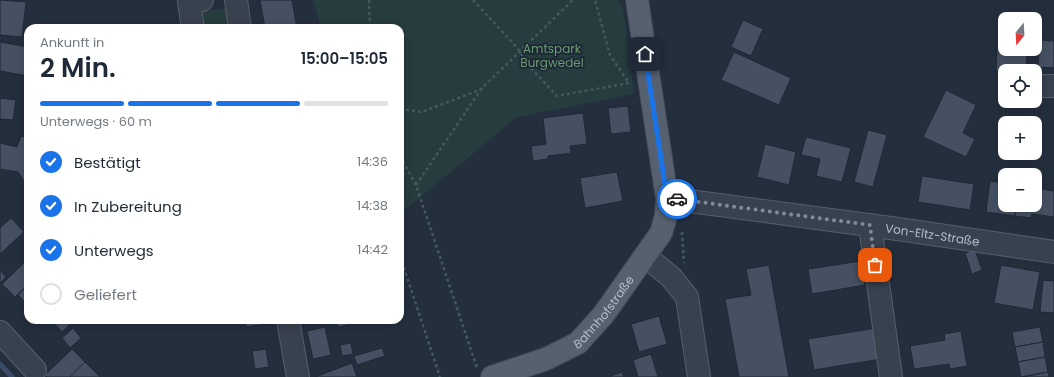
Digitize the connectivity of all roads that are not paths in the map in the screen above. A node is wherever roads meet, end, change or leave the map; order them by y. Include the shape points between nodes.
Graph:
1 (202, 0) edge
2 (236, 0) edge
3 (637, 0) edge
4 (193, 24) edge
5 (239, 24) edge
6 (667, 198) junction
7 (870, 225) junction
8 (1054, 252) edge
9 (645, 256) junction
10 (289, 324) edge
11 (0, 332) edge
12 (35, 370) dead end
13 (485, 373) edge
14 (298, 377) edge
15 (699, 377) edge
16 (891, 377) edge

1 - 4 street via 189,2
2 - 5 street
3 - 6 main road, Bahnhofstraße
6 - 7 street, Von-Eltz-Straße
6 - 9 main road, Bahnhofstraße via 666,216 661,233
7 - 8 street, Von-Eltz-Straße
7 - 16 street
9 - 13 main road, Bahnhofstraße via 604,314 578,343 546,360
9 - 15 street via 671,277 686,297
10 - 14 street
11 - 12 street

